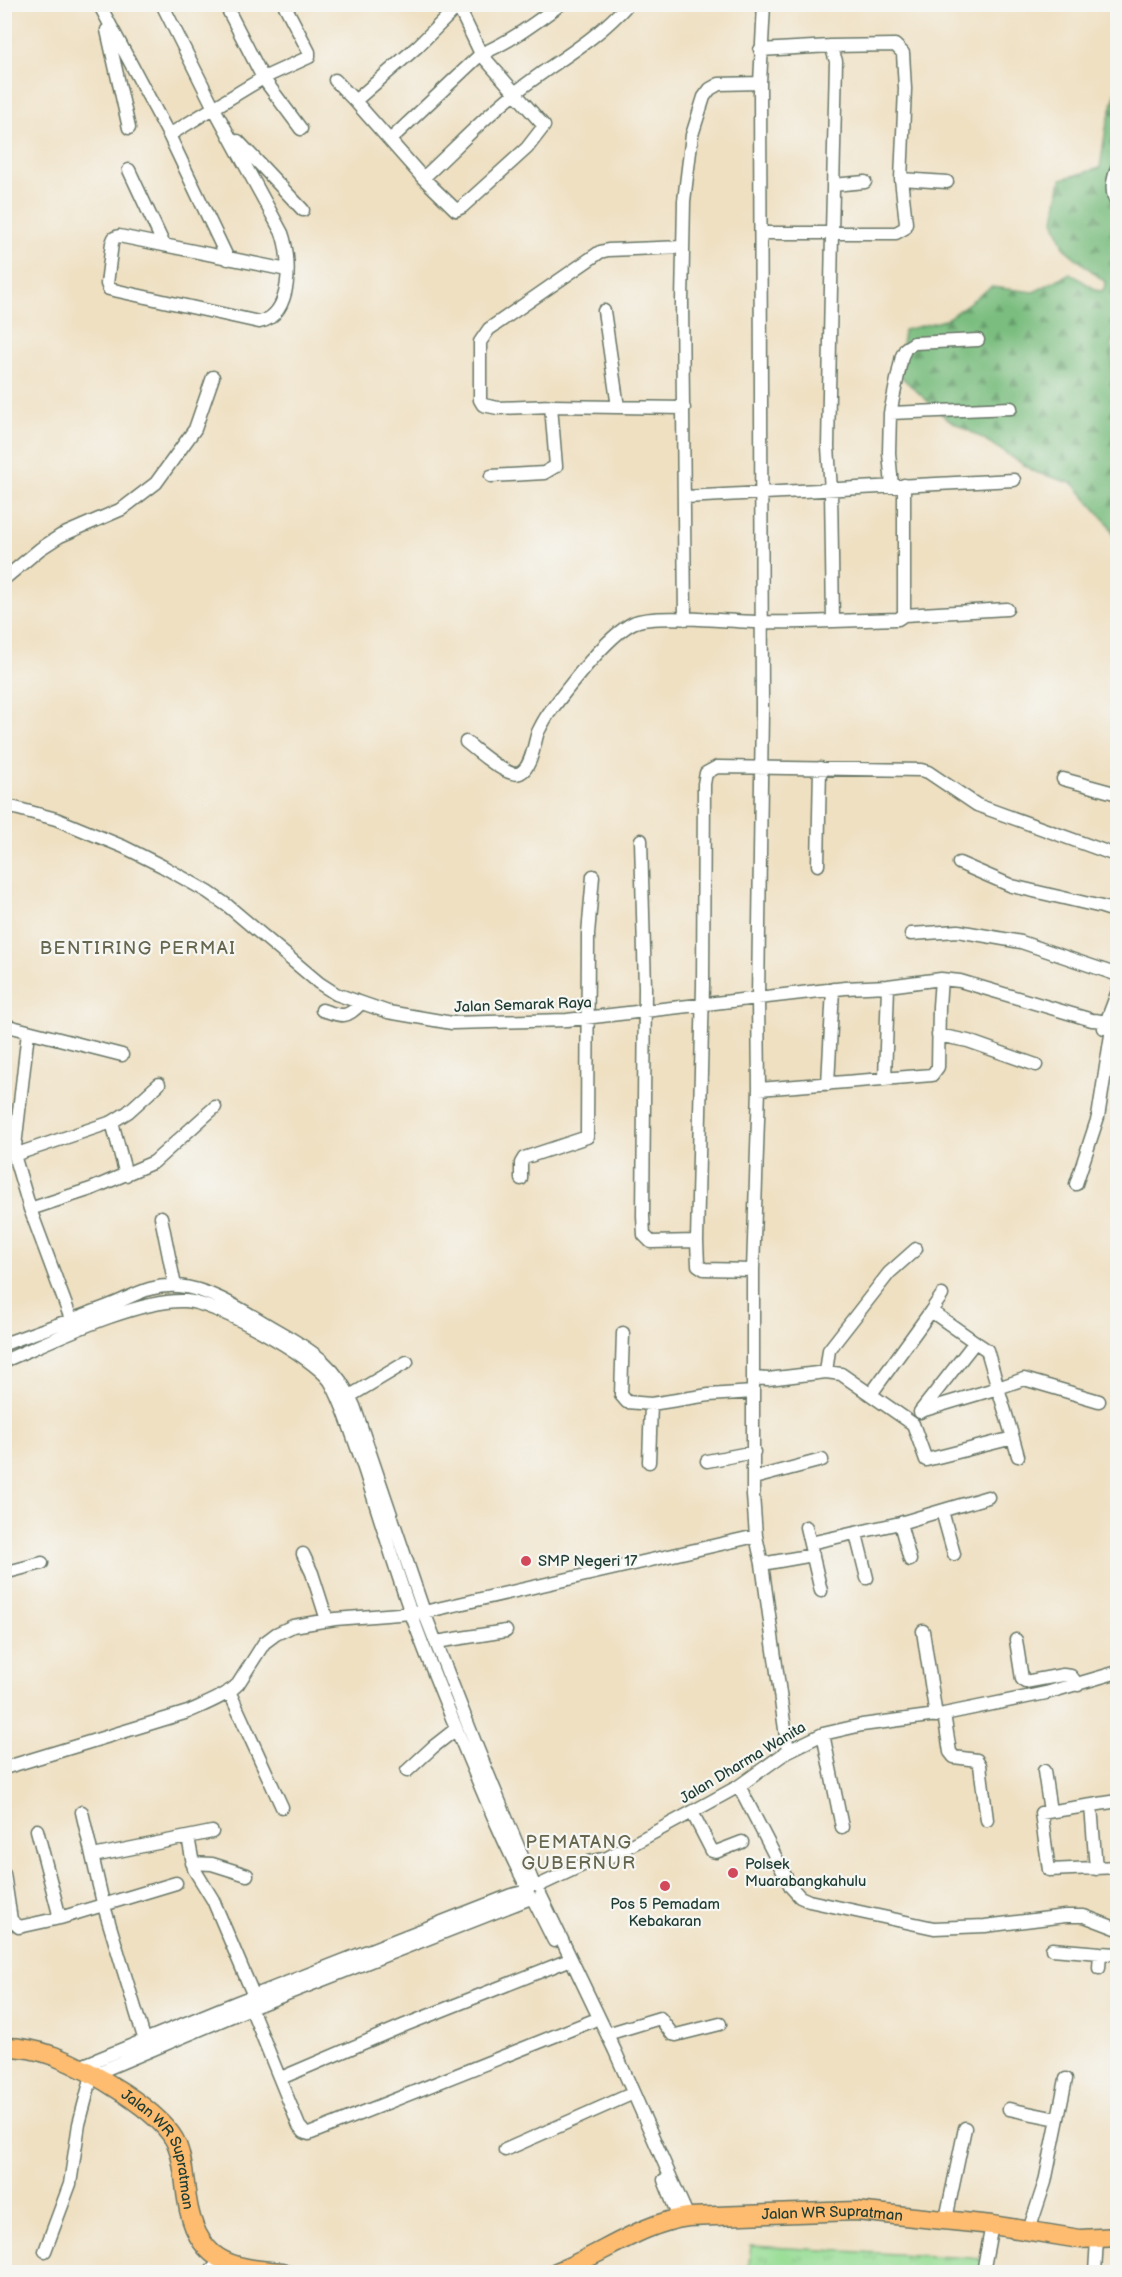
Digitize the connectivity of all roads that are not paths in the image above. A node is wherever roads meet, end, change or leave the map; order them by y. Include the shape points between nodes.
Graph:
1 (162, 4) edge
2 (225, 4) edge
3 (284, 4) edge
4 (561, 4) edge
5 (628, 4) edge
6 (764, 4) edge
7 (457, 5) edge
8 (102, 10) edge
9 (831, 46) junction
10 (760, 50) junction
11 (481, 54) junction
12 (264, 78) junction
13 (335, 80) dead end
14 (760, 82) junction
15 (515, 93) junction
16 (355, 101) junction
17 (214, 108) junction
18 (129, 129) dead end
19 (227, 129) junction
20 (301, 129) dead end
21 (170, 135) junction
22 (390, 140) junction
23 (1118, 165) edge
24 (129, 170) dead end
25 (423, 178) junction
26 (901, 179) junction
27 (865, 182) dead end
28 (947, 182) dead end
29 (833, 185) junction
30 (1118, 206) edge
31 (303, 210) dead end
32 (761, 233) junction
33 (832, 233) junction
34 (164, 245) junction
35 (683, 247) junction
36 (228, 259) junction
37 (287, 270) junction
38 (604, 311) dead end
39 (978, 340) dead end
40 (213, 377) dead end
41 (550, 406) junction
42 (618, 407) junction
43 (684, 408) junction
44 (1011, 408) dead end
45 (890, 413) junction
46 (491, 476) dead end
47 (1014, 480) dead end
48 (898, 486) junction
49 (831, 490) junction
50 (761, 493) junction
51 (685, 497) junction
52 (4, 579) edge
53 (1007, 609) dead end
54 (904, 615) junction
55 (685, 619) junction
56 (833, 621) junction
57 (762, 622) junction
58 (466, 742) dead end
59 (820, 768) junction
60 (761, 769) junction
61 (1063, 779) dead end
62 (1118, 794) edge
63 (4, 805) edge
64 (641, 840) dead end
65 (1118, 856) edge
66 (959, 863) dead end
67 (819, 865) dead end
68 (593, 876) dead end
69 (1118, 912) edge
70 (910, 934) dead end
71 (1118, 975) edge
72 (941, 979) junction
73 (888, 986) junction
74 (833, 989) junction
75 (1118, 991) edge
76 (758, 998) junction
77 (361, 1003) junction
78 (702, 1004) junction
79 (322, 1010) dead end
80 (644, 1012) junction
81 (589, 1019) junction
82 (4, 1025) edge
83 (1108, 1028) edge
84 (27, 1032) junction
85 (939, 1035) junction
86 (122, 1055) dead end
87 (1036, 1065) dead end
88 (885, 1079) junction
89 (159, 1084) dead end
90 (828, 1084) junction
91 (759, 1089) junction
92 (214, 1107) dead end
93 (112, 1122) junction
94 (14, 1155) junction
95 (126, 1174) junction
96 (521, 1179) dead end
97 (1076, 1184) dead end
98 (30, 1209) junction
99 (161, 1217) dead end
100 (696, 1241) junction
101 (916, 1249) dead end
102 (753, 1270) junction
103 (175, 1286) junction
104 (942, 1295) dead end
105 (198, 1297) junction
106 (931, 1311) junction
107 (71, 1319) junction
108 (623, 1334) dead end
109 (975, 1342) junction
110 (4, 1344) edge
111 (4, 1360) edge
112 (407, 1362) dead end
113 (826, 1371) junction
114 (753, 1385) junction
115 (998, 1388) junction
116 (871, 1394) junction
117 (350, 1396) junction
118 (1099, 1401) dead end
119 (651, 1404) junction
120 (921, 1411) junction
121 (913, 1424) junction
122 (1013, 1438) junction
123 (754, 1452) junction
124 (1018, 1456) dead end
125 (707, 1461) dead end
126 (822, 1461) dead end
127 (650, 1462) dead end
128 (754, 1478) junction
129 (988, 1497) dead end
130 (942, 1512) junction
131 (900, 1523) junction
132 (806, 1527) dead end
133 (856, 1534) junction
134 (756, 1536) junction
135 (811, 1549) junction
136 (303, 1554) dead end
137 (954, 1554) dead end
138 (910, 1560) dead end
139 (42, 1563) dead end
140 (762, 1564) junction
141 (4, 1573) edge
142 (867, 1578) dead end
143 (821, 1591) dead end
144 (424, 1612) junction
145 (411, 1613) junction
146 (327, 1620) junction
147 (506, 1631) dead end
148 (923, 1631) dead end
149 (1016, 1641) dead end
150 (436, 1642) junction
151 (1118, 1672) edge
152 (1078, 1685) junction
153 (229, 1692) junction
154 (940, 1715) junction
155 (456, 1729) junction
156 (823, 1734) junction
157 (788, 1750) junction
158 (4, 1768) edge
159 (1044, 1771) dead end
160 (407, 1772) dead end
161 (739, 1785) junction
162 (1118, 1802) edge
163 (1091, 1806) junction
164 (282, 1808) dead end
165 (1050, 1811) junction
166 (82, 1812) dead end
167 (692, 1812) junction
168 (987, 1820) dead end
169 (842, 1827) dead end
170 (37, 1830) dead end
171 (212, 1832) dead end
172 (188, 1837) junction
173 (742, 1842) dead end
174 (93, 1856) junction
175 (192, 1863) junction
176 (1118, 1867) edge
177 (1096, 1869) junction
178 (4, 1874) edge
179 (247, 1875) dead end
180 (176, 1883) dead end
181 (534, 1892) junction
182 (103, 1903) junction
183 (60, 1918) junction
184 (1118, 1929) edge
185 (1052, 1949) dead end
186 (1100, 1953) junction
187 (1118, 1954) edge
188 (564, 1962) junction
189 (1099, 1968) dead end
190 (254, 2003) junction
191 (592, 2021) junction
192 (720, 2024) dead end
193 (607, 2034) junction
194 (145, 2041) junction
195 (4, 2047) edge
196 (86, 2072) junction
197 (281, 2078) junction
198 (1066, 2079) dead end
199 (627, 2096) junction
200 (1009, 2109) dead end
201 (1057, 2119) junction
202 (965, 2128) dead end
203 (505, 2150) dead end
204 (683, 2218) junction
205 (945, 2219) junction
206 (992, 2225) junction
207 (1029, 2230) junction
208 (1118, 2237) edge
209 (1097, 2239) junction
210 (45, 2251) dead end
211 (215, 2266) edge
212 (283, 2272) edge
213 (562, 2272) edge
214 (983, 2272) edge
215 (1095, 2272) edge

1 - 17 street
2 - 12 street
3 - 12 street via 309,57
4 - 11 street via 522,33
5 - 15 street via 581,48
6 - 10 street
7 - 11 street
7 - 16 street via 418,46
8 - 18 street
8 - 21 street
9 - 10 street
9 - 26 street via 895,45 903,53
9 - 29 street via 836,62
10 - 14 street
11 - 15 street
11 - 22 street
12 - 17 street
12 - 20 street
13 - 16 street
14 - 32 street
14 - 35 street via 719,84 704,97 692,135
15 - 25 street
15 - 25 street via 544,126 527,148 456,210
16 - 22 street
17 - 19 street
17 - 21 street
19 - 31 street
19 - 37 street via 282,233
21 - 36 street
22 - 25 street
23 - 30 street via 1112,181
24 - 34 street
26 - 28 street
26 - 33 street via 906,223 901,232
27 - 29 street
29 - 33 street
32 - 33 street
32 - 50 street
33 - 49 street via 828,447
34 - 36 street
34 - 37 street via 114,238 107,284 110,288 259,322 272,316 284,302
35 - 41 street via 600,252 489,328 480,342 483,405
35 - 43 street
36 - 37 street
38 - 42 street
39 - 45 street via 910,345 902,356
40 - 52 street via 195,429 156,483 122,509 60,536
41 - 42 street
41 - 46 street via 556,466 544,473
42 - 43 street
43 - 51 street
44 - 45 street
45 - 48 street via 889,453
47 - 48 street
48 - 49 street
48 - 54 street
49 - 50 street
49 - 56 street
50 - 51 street
50 - 57 street
51 - 55 street
53 - 54 street
54 - 56 street via 898,619
55 - 57 street
55 - 58 street via 643,620 617,635 577,675 545,719 521,773 506,772
56 - 57 street
57 - 60 street
59 - 60 street
59 - 65 street via 928,772 977,806
59 - 67 street
60 - 76 street
60 - 78 street via 717,767 706,773
61 - 62 street
63 - 77 street, Jalan Semarak Raya via 96,835 198,886 228,906 319,983
64 - 80 street
66 - 69 street via 1012,886
68 - 81 street via 588,934
70 - 71 street via 958,932 1021,942
72 - 73 street, Jalan Semarak Raya
72 - 83 street, Jalan Semarak Raya via 960,981
72 - 85 street
73 - 74 street, Jalan Semarak Raya
73 - 88 street
74 - 76 street, Jalan Semarak Raya
74 - 90 street
75 - 83 street
76 - 78 street, Jalan Semarak Raya
76 - 91 street
77 - 79 street via 344,1016
77 - 81 street, Jalan Semarak Raya via 388,1012 458,1022
78 - 80 street, Jalan Semarak Raya
78 - 100 street
80 - 81 street, Jalan Semarak Raya
80 - 100 street via 644,1235 651,1242
81 - 96 street via 587,1137 524,1158
82 - 84 street
83 - 97 street via 1098,1117
84 - 86 street
84 - 94 street
85 - 87 street
85 - 88 street via 936,1072
88 - 90 street
89 - 93 street
90 - 91 street
91 - 102 street
92 - 95 street via 154,1162
93 - 94 street
93 - 95 street
94 - 98 street
95 - 98 street
98 - 107 street
99 - 103 street
100 - 102 street via 700,1268
101 - 113 street via 889,1273 829,1350
102 - 114 street
103 - 105 street
103 - 107 street via 141,1291
104 - 106 street
105 - 111 street via 126,1312
105 - 117 street via 252,1316 306,1347 336,1372
105 - 145 street via 278,1341 317,1367 330,1382 349,1426
106 - 109 street
106 - 116 street
107 - 110 street
108 - 119 street via 622,1398
109 - 115 street via 987,1350
109 - 120 street
112 - 117 street
113 - 114 street via 768,1379
113 - 116 street via 842,1374
114 - 119 street
114 - 123 street
115 - 118 street via 1024,1379
115 - 120 street
115 - 122 street
116 - 121 street
117 - 144 street
119 - 127 street
120 - 121 street
121 - 122 street via 926,1460
122 - 124 street
123 - 125 street
123 - 128 street
126 - 128 street
128 - 134 street
129 - 130 street
130 - 131 street
130 - 137 street
131 - 133 street
131 - 138 street
132 - 135 street
133 - 135 street
133 - 142 street
134 - 140 street
134 - 144 street
135 - 140 street
135 - 143 street
136 - 146 street
139 - 141 street
140 - 157 street
144 - 145 street
144 - 150 street
145 - 146 street
145 - 155 street
146 - 153 street via 293,1626 276,1634
147 - 150 street
148 - 154 street
149 - 152 street via 1025,1682 1063,1675 1071,1676
150 - 181 street
151 - 152 street, Jalan Dharma Wanita
152 - 154 street, Jalan Dharma Wanita
153 - 158 street via 188,1712
153 - 164 street
154 - 156 street, Jalan Dharma Wanita
154 - 168 street via 950,1752 954,1757 977,1760 980,1765
155 - 160 street
155 - 181 street via 510,1856
156 - 157 street, Jalan Dharma Wanita
156 - 169 street
157 - 161 street, Jalan Dharma Wanita
159 - 165 street
161 - 167 street, Jalan Dharma Wanita
161 - 184 street via 800,1898 934,1928 1084,1916
162 - 163 street
163 - 165 street
163 - 177 street
165 - 177 street via 1041,1813 1050,1870
166 - 174 street
167 - 173 street via 712,1851
167 - 181 street, Jalan Dharma Wanita via 600,1862 589,1862
170 - 183 street
171 - 172 street
172 - 174 street
172 - 175 street
174 - 182 street
175 - 179 street via 212,1864
175 - 190 street via 213,1900
176 - 177 street
178 - 183 street via 15,1925 24,1927
180 - 182 street
181 - 188 street
181 - 190 street, Jalan Dharma Wanita
181 - 193 street
182 - 183 street
182 - 194 street
185 - 186 street
186 - 187 street
186 - 189 street
188 - 191 street
188 - 197 street
190 - 194 street
190 - 196 street
190 - 197 street
191 - 197 street via 309,2134 299,2126
191 - 199 street
192 - 193 street via 676,2035 660,2018
193 - 204 street
194 - 196 street
195 - 196 highway, Jalan WR Supratman via 27,2048
196 - 210 street via 70,2184
196 - 211 highway, Jalan WR Supratman via 148,2111 171,2134 178,2146 196,2233
198 - 201 street
199 - 203 street
199 - 204 street
200 - 201 street
201 - 207 street via 1045,2182
202 - 205 street
204 - 205 highway, Jalan WR Supratman via 856,2211
204 - 213 highway, Jalan WR Supratman via 637,2234
205 - 206 highway, Jalan WR Supratman
206 - 207 highway, Jalan WR Supratman
206 - 214 street
207 - 209 highway, Jalan WR Supratman
208 - 209 highway, Jalan WR Supratman
209 - 215 street
211 - 212 highway, Jalan WR Supratman

